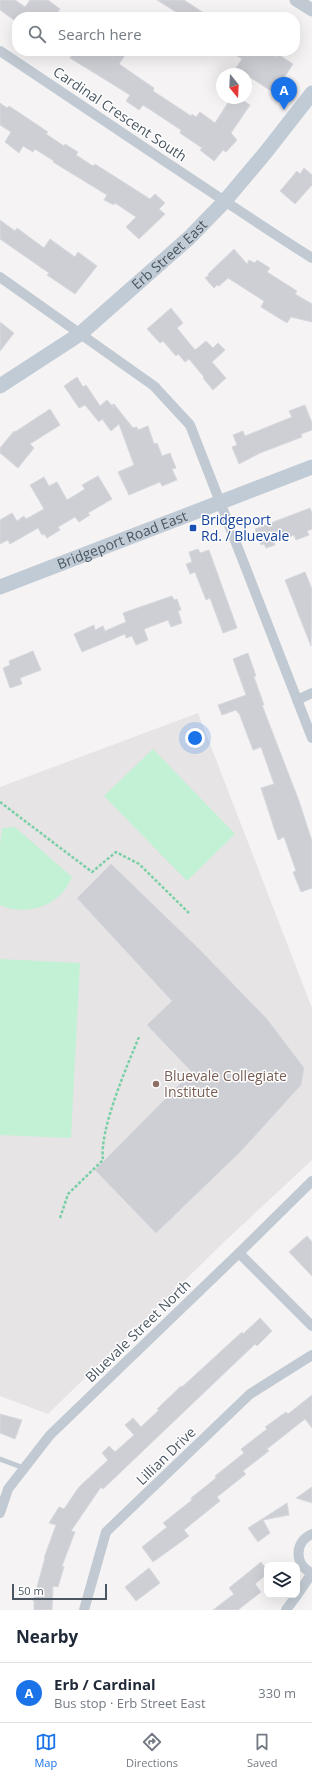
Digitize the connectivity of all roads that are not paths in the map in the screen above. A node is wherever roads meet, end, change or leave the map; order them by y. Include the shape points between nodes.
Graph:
1 (296, 0) edge
2 (312, 10) edge
3 (0, 51) edge
4 (312, 93) edge
5 (224, 202) junction
6 (312, 258) edge
7 (0, 277) edge
8 (80, 334) junction
9 (0, 386) edge
10 (312, 467) edge
11 (220, 503) junction
12 (0, 587) edge
13 (312, 693) edge
14 (297, 700) junction
15 (312, 738) edge
16 (312, 1181) edge
17 (239, 1253) junction
18 (312, 1326) edge
19 (312, 1355) edge
20 (0, 1459) edge
21 (24, 1468) junction
22 (0, 1514) edge
23 (312, 1534) edge
24 (312, 1573) edge
25 (300, 1591) edge
26 (295, 1598) edge
27 (84, 1610) edge
28 (286, 1610) edge

1 - 2 street
3 - 5 street, Cardinal Crescent South
4 - 5 main road, Erb Street East
5 - 6 street, Cardinal Crescent South
5 - 8 main road, Erb Street East via 189,238
7 - 8 street
8 - 9 main road, Erb Street East
8 - 11 street via 154,386 190,425
10 - 11 main road, Bridgeport Road East
11 - 12 main road, Bridgeport Road East
11 - 14 street
13 - 14 street
14 - 15 street
16 - 17 street, Bluevale Street North
17 - 18 street
17 - 21 street, Bluevale Street North via 50,1435
19 - 27 street, Lillian Drive via 250,1394 106,1532
20 - 21 lane
21 - 22 street, Bluevale Street North via 8,1489
23 - 24 street via 302,1543 298,1553 302,1565
24 - 25 street
26 - 28 street

